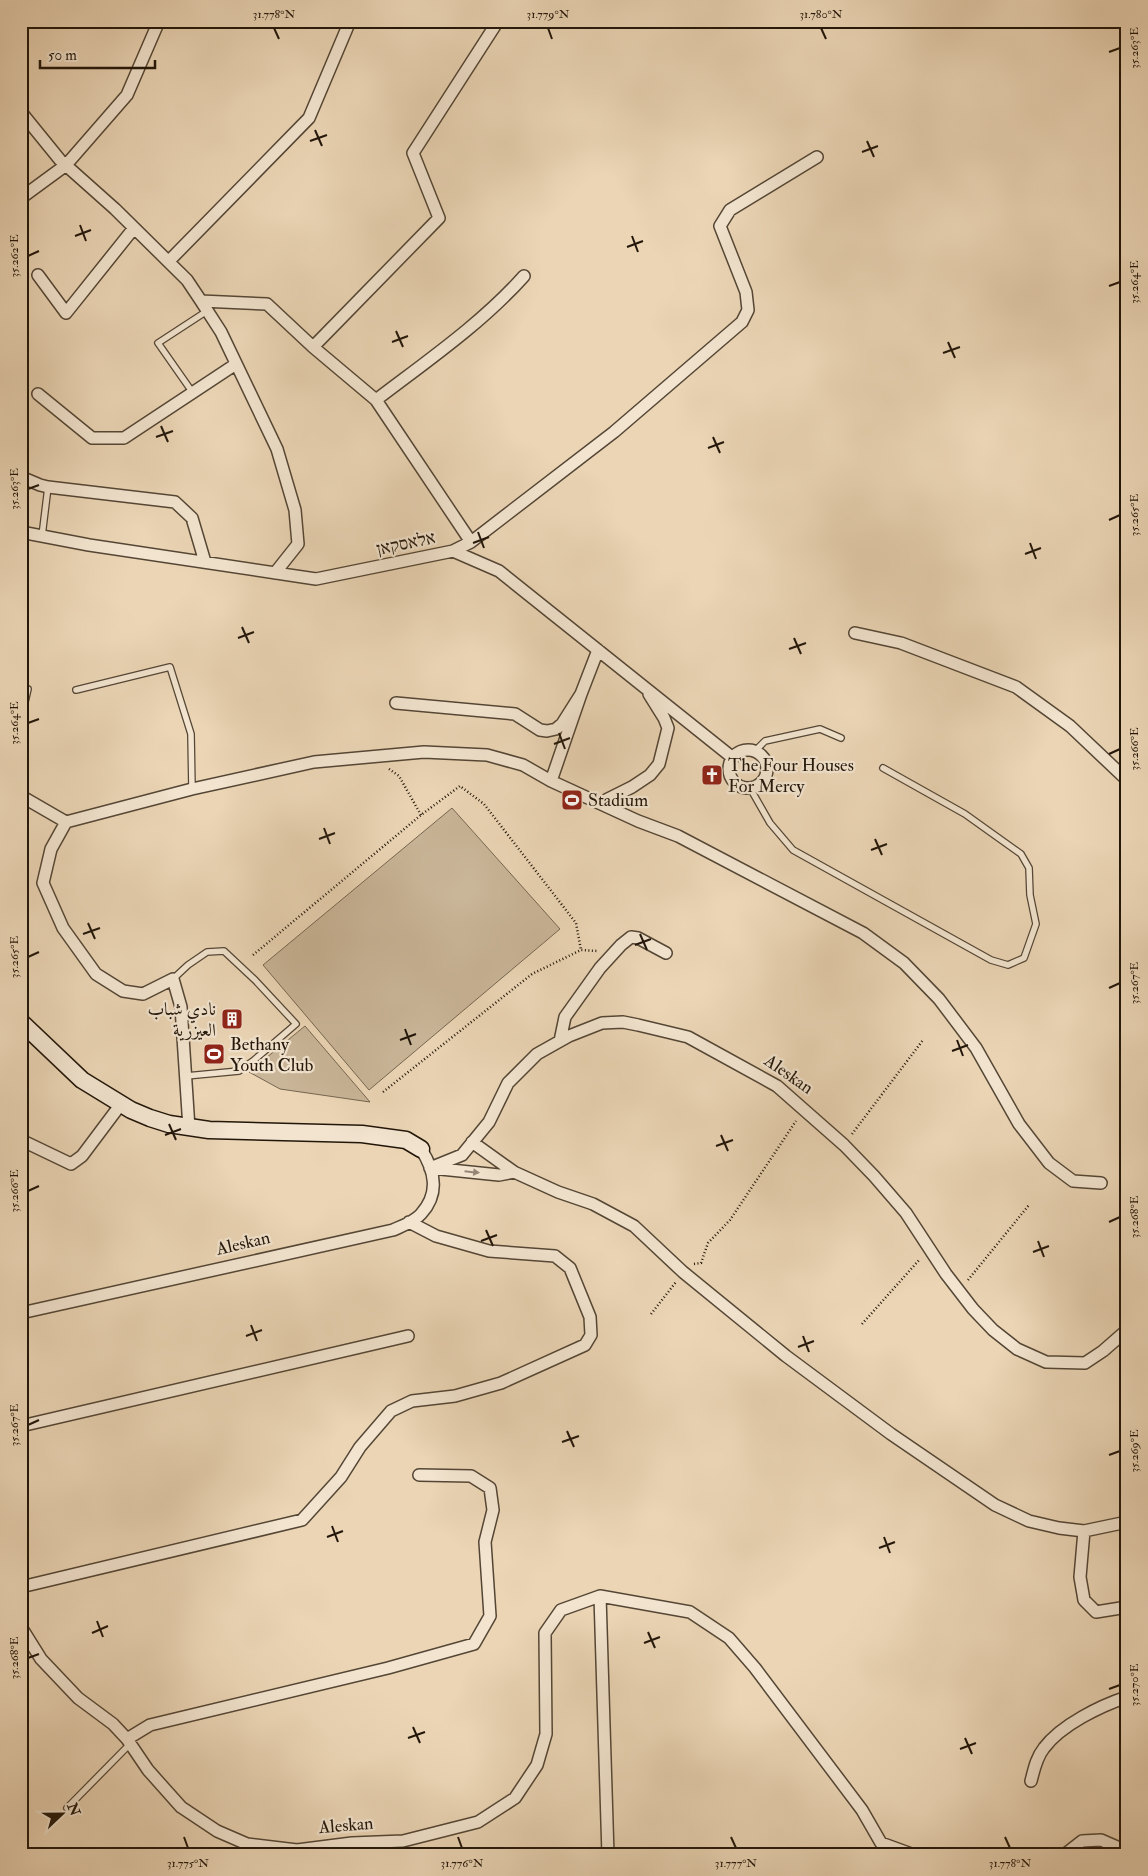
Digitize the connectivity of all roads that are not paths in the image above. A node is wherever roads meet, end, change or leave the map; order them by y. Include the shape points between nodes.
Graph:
1 (159, 21) edge
2 (350, 21) edge
3 (498, 21) edge
4 (21, 112) edge
5 (817, 157) dead end
6 (66, 165) junction
7 (21, 198) edge
8 (134, 228) junction
9 (169, 261) junction
10 (38, 275) dead end
11 (524, 276) dead end
12 (204, 306) junction
13 (313, 347) junction
14 (236, 364) junction
15 (193, 393) junction
16 (38, 394) dead end
17 (376, 400) junction
18 (21, 477) edge
19 (48, 487) junction
20 (21, 532) edge
21 (42, 536) junction
22 (471, 542) junction
23 (453, 551) junction
24 (205, 562) junction
25 (275, 573) junction
26 (855, 633) dead end
27 (598, 650) junction
28 (21, 686) edge
29 (644, 687) junction
30 (76, 690) dead end
31 (580, 694) junction
32 (396, 703) dead end
33 (21, 719) edge
34 (841, 738) dead end
35 (755, 751) junction
36 (733, 758) junction
37 (883, 768) dead end
38 (1127, 780) edge
39 (551, 781) junction
40 (750, 788) junction
41 (192, 789) junction
42 (21, 796) edge
43 (600, 804) junction
44 (66, 822) junction
45 (666, 953) dead end
46 (173, 979) junction
47 (21, 1022) edge
48 (560, 1041) junction
49 (186, 1076) junction
50 (121, 1104) junction
51 (190, 1128) junction
52 (472, 1142) junction
53 (21, 1144) edge
54 (421, 1149) joint
55 (430, 1168) junction
56 (514, 1172) junction
57 (1101, 1183) dead end
58 (409, 1222) junction
59 (21, 1312) edge
60 (1127, 1330) edge
61 (408, 1336) dead end
62 (21, 1426) edge
63 (419, 1475) dead end
64 (1127, 1522) edge
65 (1084, 1531) junction
66 (21, 1587) edge
67 (600, 1596) junction
68 (1127, 1607) edge
69 (21, 1627) edge
70 (1127, 1697) edge
71 (129, 1742) junction
72 (1031, 1781) dead end
73 (67, 1808) dead end
74 (298, 1852) edge
75 (1127, 1853) edge
76 (608, 1855) edge
77 (914, 1855) edge
78 (1064, 1855) edge

1 - 6 street via 127,95
2 - 9 street via 308,118
3 - 13 street via 413,153 439,218
4 - 6 street
5 - 22 street via 730,210 720,226 746,292 748,310 742,322 614,432
6 - 7 street
6 - 8 street
8 - 9 street
8 - 10 street via 66,313
9 - 12 street via 187,280
11 - 17 street via 478,321
12 - 13 street via 267,304
12 - 14 street
12 - 15 lane via 158,343
13 - 17 street
14 - 15 street
14 - 25 street via 277,449 295,510 298,544
15 - 16 street via 124,438 92,438
17 - 22 street
18 - 19 street
19 - 21 lane
19 - 24 street via 175,502 192,518
20 - 21 street, אלאסקאן
21 - 24 street, אלאסקאן
22 - 23 street
23 - 25 street, אלאסקאן via 316,579
23 - 27 street, אלאסקאן via 499,571
24 - 25 street, אלאסקאן
26 - 38 street via 901,643 1016,687 1070,726
27 - 29 street, אלאסקאן
27 - 31 street
28 - 33 lane via 28,689
29 - 36 street, אלאסקאן
29 - 43 street via 668,728 660,764 644,779
30 - 41 lane via 170,668 191,734
31 - 32 street via 562,724 547,731 515,714
31 - 39 street
34 - 35 lane via 820,729 765,740
35 - 36 street via 743,750
35 - 40 street via 764,759 767,772 761,782
36 - 40 street via 730,776 738,785
37 - 40 lane via 965,814 1021,854 1029,868 1036,924 1024,958 1008,964 991,960 793,850 770,823
39 - 41 street via 523,765 488,755 424,752 314,762
39 - 43 street
41 - 44 street
42 - 44 street
43 - 57 street via 678,836 822,910 863,933 904,963 940,999 976,1048 1019,1124 1049,1163 1073,1181
44 - 46 street via 50,849 42,883 63,928 96,974 123,991 142,994
45 - 48 street via 631,937 600,968 565,1017
46 - 49 street via 181,1007
46 - 49 lane via 207,952 224,950 296,1024 253,1062 239,1070
47 - 50 street, Aleskan via 82,1080
48 - 52 street, Aleskan via 536,1054 508,1083 489,1122
48 - 60 street, Aleskan via 602,1023 623,1022 688,1037 777,1086 844,1145 906,1213 973,1310 1017,1349 1046,1362 1085,1363
49 - 51 street
50 - 51 street, Aleskan via 150,1118
50 - 53 street via 82,1156 71,1164 23,1141
51 - 54 street, Aleskan via 362,1134 406,1140
52 - 55 street, Aleskan via 462,1155
52 - 56 street
54 - 55 street, Aleskan
55 -> 56 street via 499,1175
55 - 58 street, Aleskan via 435,1181 432,1193 421,1215
56 - 65 street via 593,1204 634,1226 683,1272 786,1356 891,1434 995,1505 1029,1521
58 - 59 street, Aleskan via 393,1230
58 - 66 street via 436,1236 489,1251 555,1256 570,1268 590,1317 591,1335 586,1345 501,1383 455,1396 412,1402 391,1411 360,1447 341,1477 302,1520
61 - 62 street
63 - 71 street via 471,1476 490,1488 493,1510 485,1542 490,1616 474,1644 150,1725
64 - 65 street
65 - 68 street via 1080,1577 1084,1600 1096,1612
67 - 74 street, Aleskan via 561,1610 546,1633 546,1734 537,1766 515,1798 478,1822 403,1840 352,1843
67 - 76 street
67 - 77 street via 690,1612 729,1638 856,1802 882,1846
69 - 71 street, Aleskan via 41,1659 78,1698 113,1724
70 - 72 street via 1108,1703 1057,1735 1036,1761
71 - 73 lane
71 - 74 street, Aleskan via 148,1770 182,1807 217,1832 247,1844
75 - 78 street via 1101,1840 1082,1841

